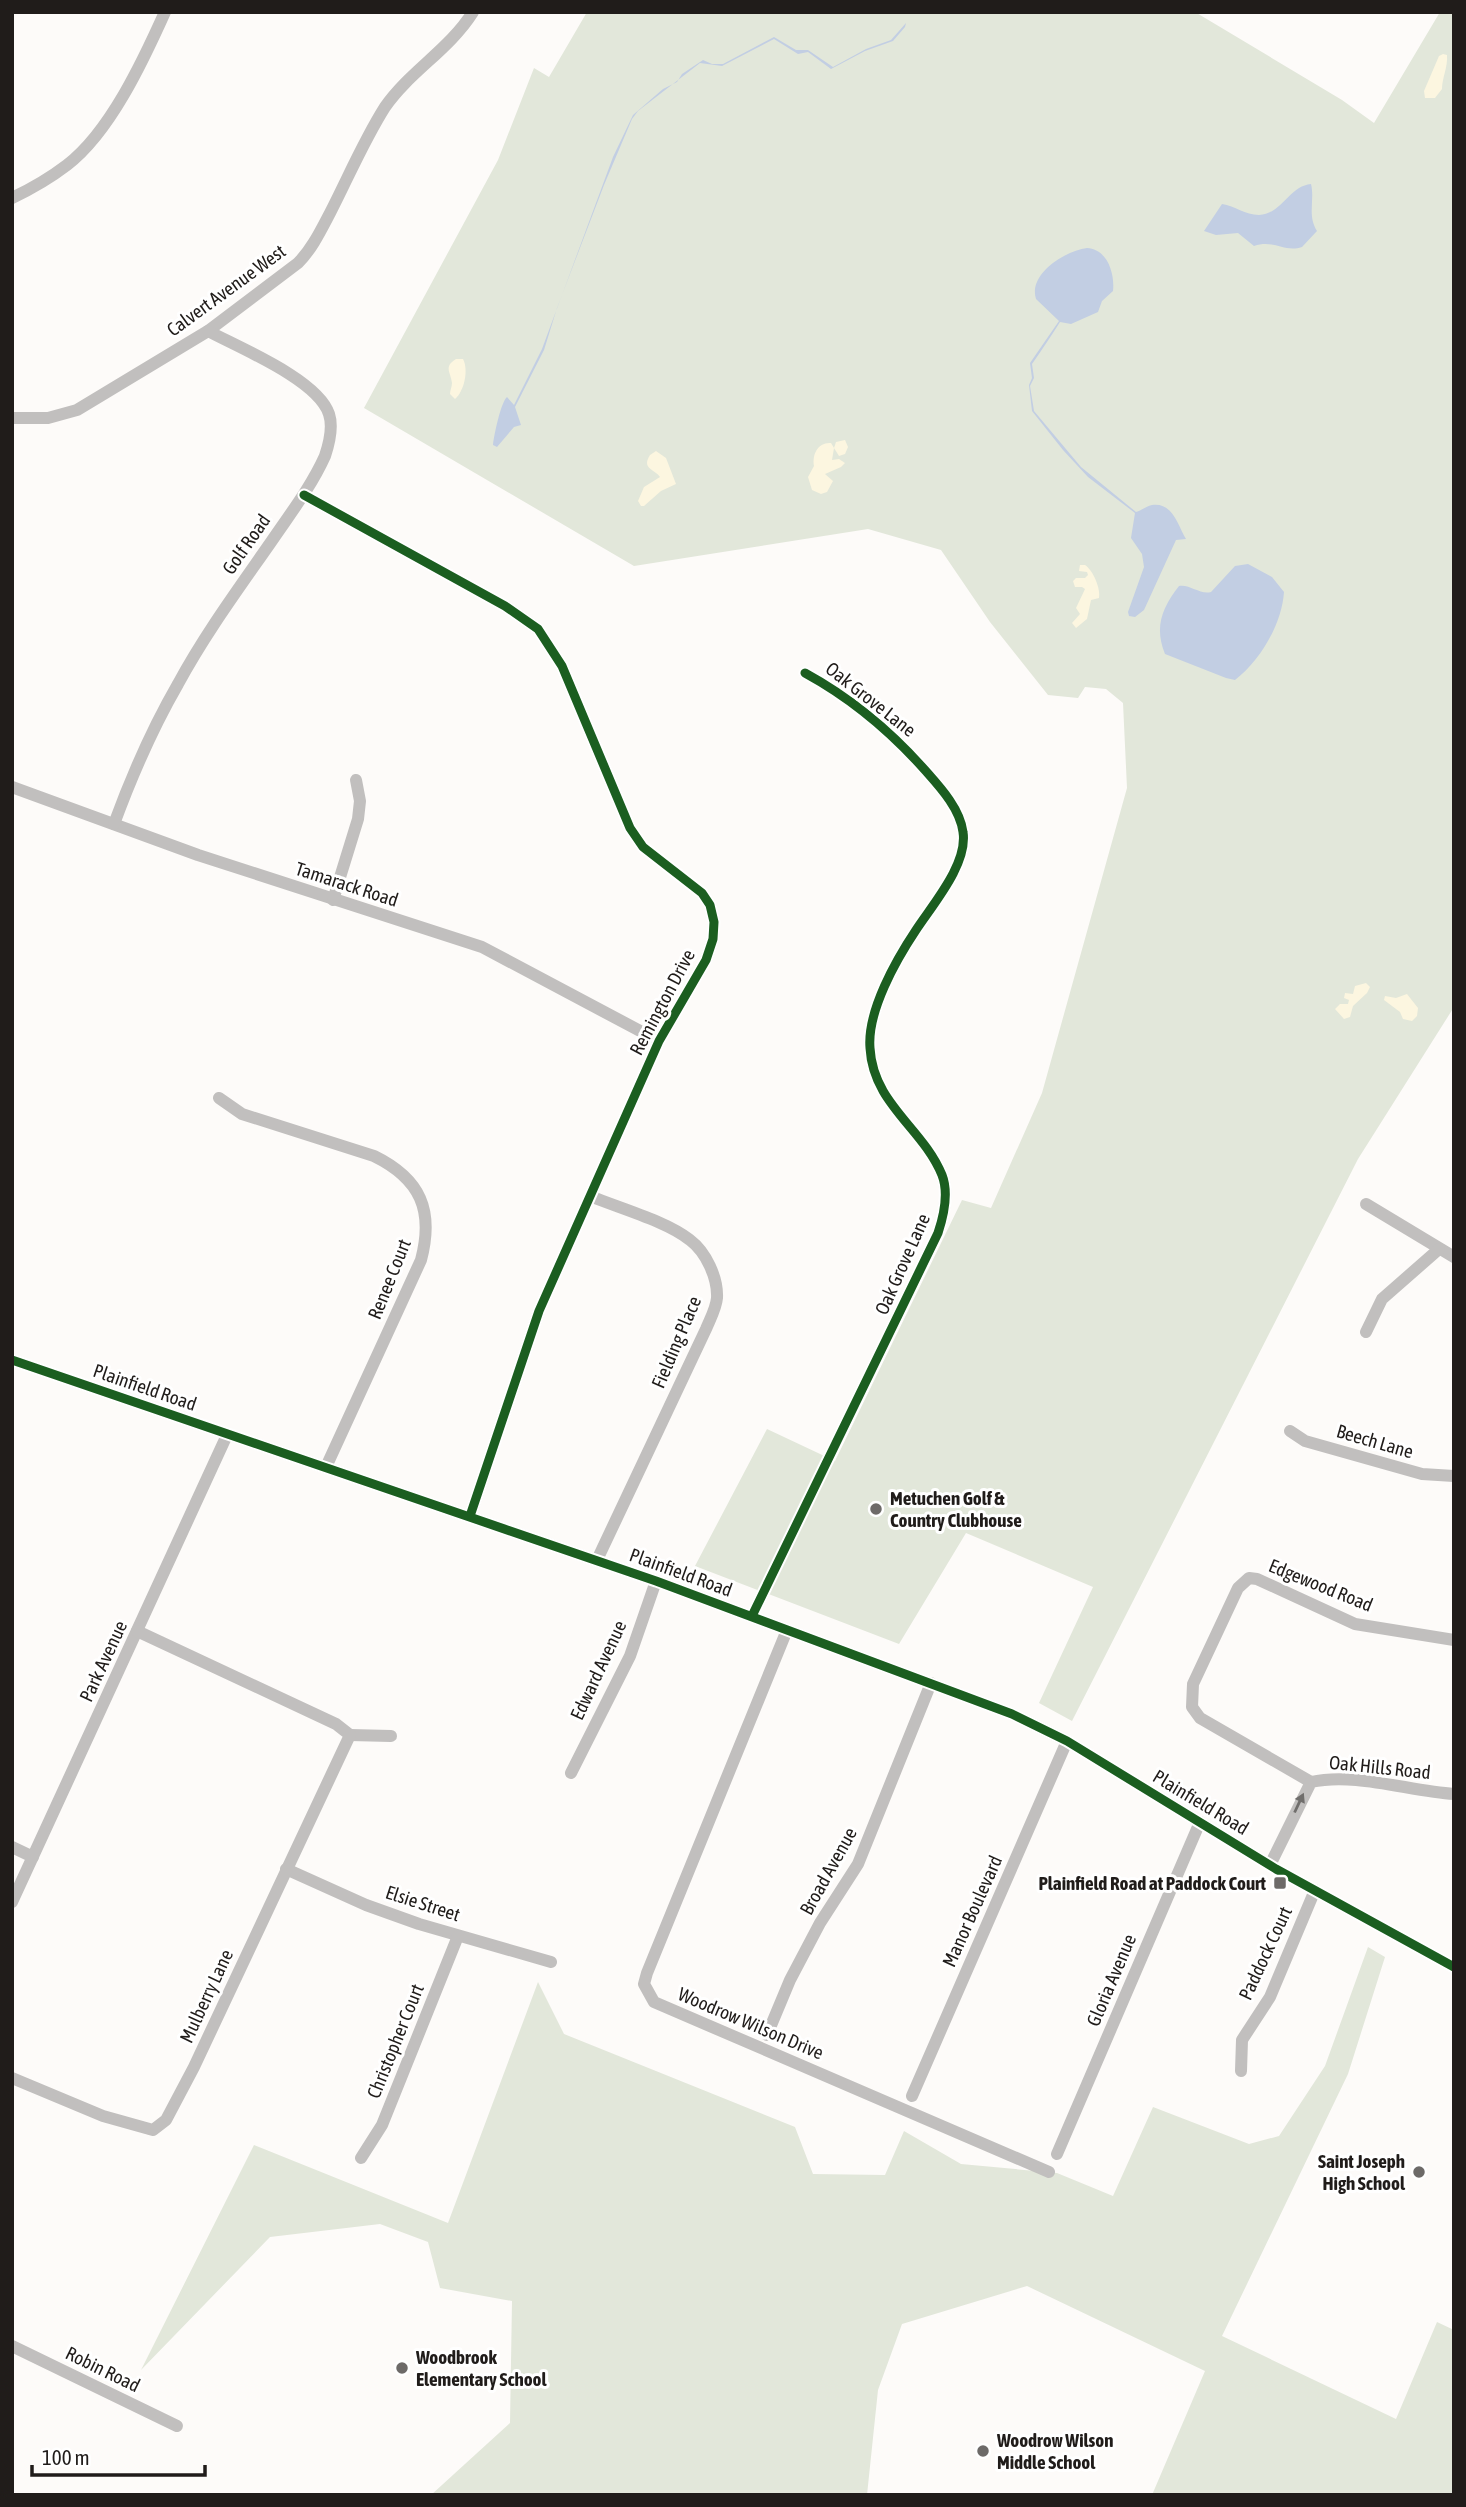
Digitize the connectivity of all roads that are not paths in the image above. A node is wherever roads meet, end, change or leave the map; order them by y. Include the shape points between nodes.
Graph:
1 (165, 12) edge
2 (473, 12) edge
3 (12, 198) edge
4 (208, 331) junction
5 (12, 418) edge
6 (304, 495) junction
7 (805, 673) dead end
8 (356, 780) dead end
9 (12, 787) edge
10 (114, 824) junction
11 (333, 900) junction
12 (659, 1041) junction
13 (219, 1098) dead end
14 (590, 1196) junction
15 (1366, 1204) dead end
16 (1439, 1249) junction
17 (1454, 1257) edge
18 (1366, 1332) dead end
19 (12, 1360) edge
20 (1290, 1430) dead end
21 (227, 1435) junction
22 (326, 1467) junction
23 (1454, 1475) edge
24 (470, 1517) junction
25 (597, 1560) junction
26 (656, 1581) junction
27 (752, 1616) junction
28 (787, 1630) junction
29 (137, 1632) junction
30 (1454, 1640) edge
31 (931, 1683) junction
32 (350, 1735) junction
33 (391, 1735) dead end
34 (1067, 1741) junction
35 (570, 1773) dead end
36 (1311, 1782) junction
37 (1454, 1794) edge
38 (1200, 1822) junction
39 (12, 1847) edge
40 (33, 1857) junction
41 (1270, 1865) junction
42 (286, 1870) junction
43 (1315, 1890) junction
44 (12, 1902) edge
45 (458, 1936) junction
46 (551, 1962) dead end
47 (1454, 1966) edge
48 (767, 2035) dead end
49 (1241, 2071) dead end
50 (12, 2078) edge
51 (912, 2096) dead end
52 (1057, 2154) dead end
53 (361, 2158) dead end
54 (1049, 2172) dead end
55 (12, 2346) edge
56 (177, 2426) dead end

1 - 3 street via 93,140 69,164
2 - 4 street, Calvert Avenue West via 448,45 390,100 307,254
4 - 5 street, Calvert Avenue West via 77,410 48,418
4 - 6 street, Golf Road via 304,383 320,398 329,414 330,432 326,454
6 - 10 street, Golf Road via 179,680 136,766
6 - 12 street, Remington Drive via 522,616 551,646 630,828 643,847 702,893 710,905 713,939 706,960
7 - 27 street, Oak Grove Lane via 829,686 912,755 950,801 963,831 958,864 885,986 869,1045 876,1079 943,1177 945,1209 938,1233
8 - 11 street via 358,819
9 - 10 street, Tamarack Road
10 - 11 street, Tamarack Road
11 - 12 street, Tamarack Road via 482,947
12 - 14 street, Remington Drive
13 - 22 street, Renee Court via 242,1114 386,1161 412,1186 426,1213 428,1228 421,1260
14 - 24 street, Remington Drive via 539,1311
14 - 25 street, Fielding Place via 691,1240 712,1270 717,1298
15 - 16 street
16 - 17 street
16 - 18 street via 1382,1299
19 - 21 street, Plainfield Road
20 - 23 street, Beech Lane via 1305,1441 1422,1474
21 - 22 street, Plainfield Road
21 - 29 street, Park Avenue
22 - 24 street, Plainfield Road
24 - 25 street, Plainfield Road
25 - 26 street, Plainfield Road
26 - 27 street, Plainfield Road
26 - 35 street, Edward Avenue via 630,1656
27 - 28 street, Plainfield Road
28 - 31 street, Plainfield Road
28 - 54 street, Woodrow Wilson Drive via 644,1984 654,2002
29 - 32 street via 336,1724
29 - 40 street, Park Avenue
30 - 36 street, Edgewood Road via 1355,1624 1268,1582 1249,1578 1243,1582 1193,1684 1192,1707 1200,1718
31 - 34 street, Plainfield Road
31 - 48 street, Broad Avenue via 858,1864 796,1968
32 - 33 street
32 - 42 street, Mulberry Lane
34 - 38 street, Plainfield Road
34 - 51 street, Manor Boulevard
36 - 37 street, Oak Hills Road via 1345,1779
41 -> 36 street, Oak Hills Road
38 - 41 street, Plainfield Road
38 - 52 street, Gloria Avenue
39 - 40 street
40 - 44 street, Park Avenue
41 - 43 street, Plainfield Road
42 - 45 street, Elsie Street via 366,1905
42 - 50 street, Mulberry Lane via 194,2067 166,2120 153,2130 103,2116
43 - 47 street, Plainfield Road
43 - 49 street, Paddock Court via 1270,1997 1242,2040
45 - 46 street, Elsie Street
45 - 53 street, Christopher Court via 382,2125
55 - 56 street, Robin Road

